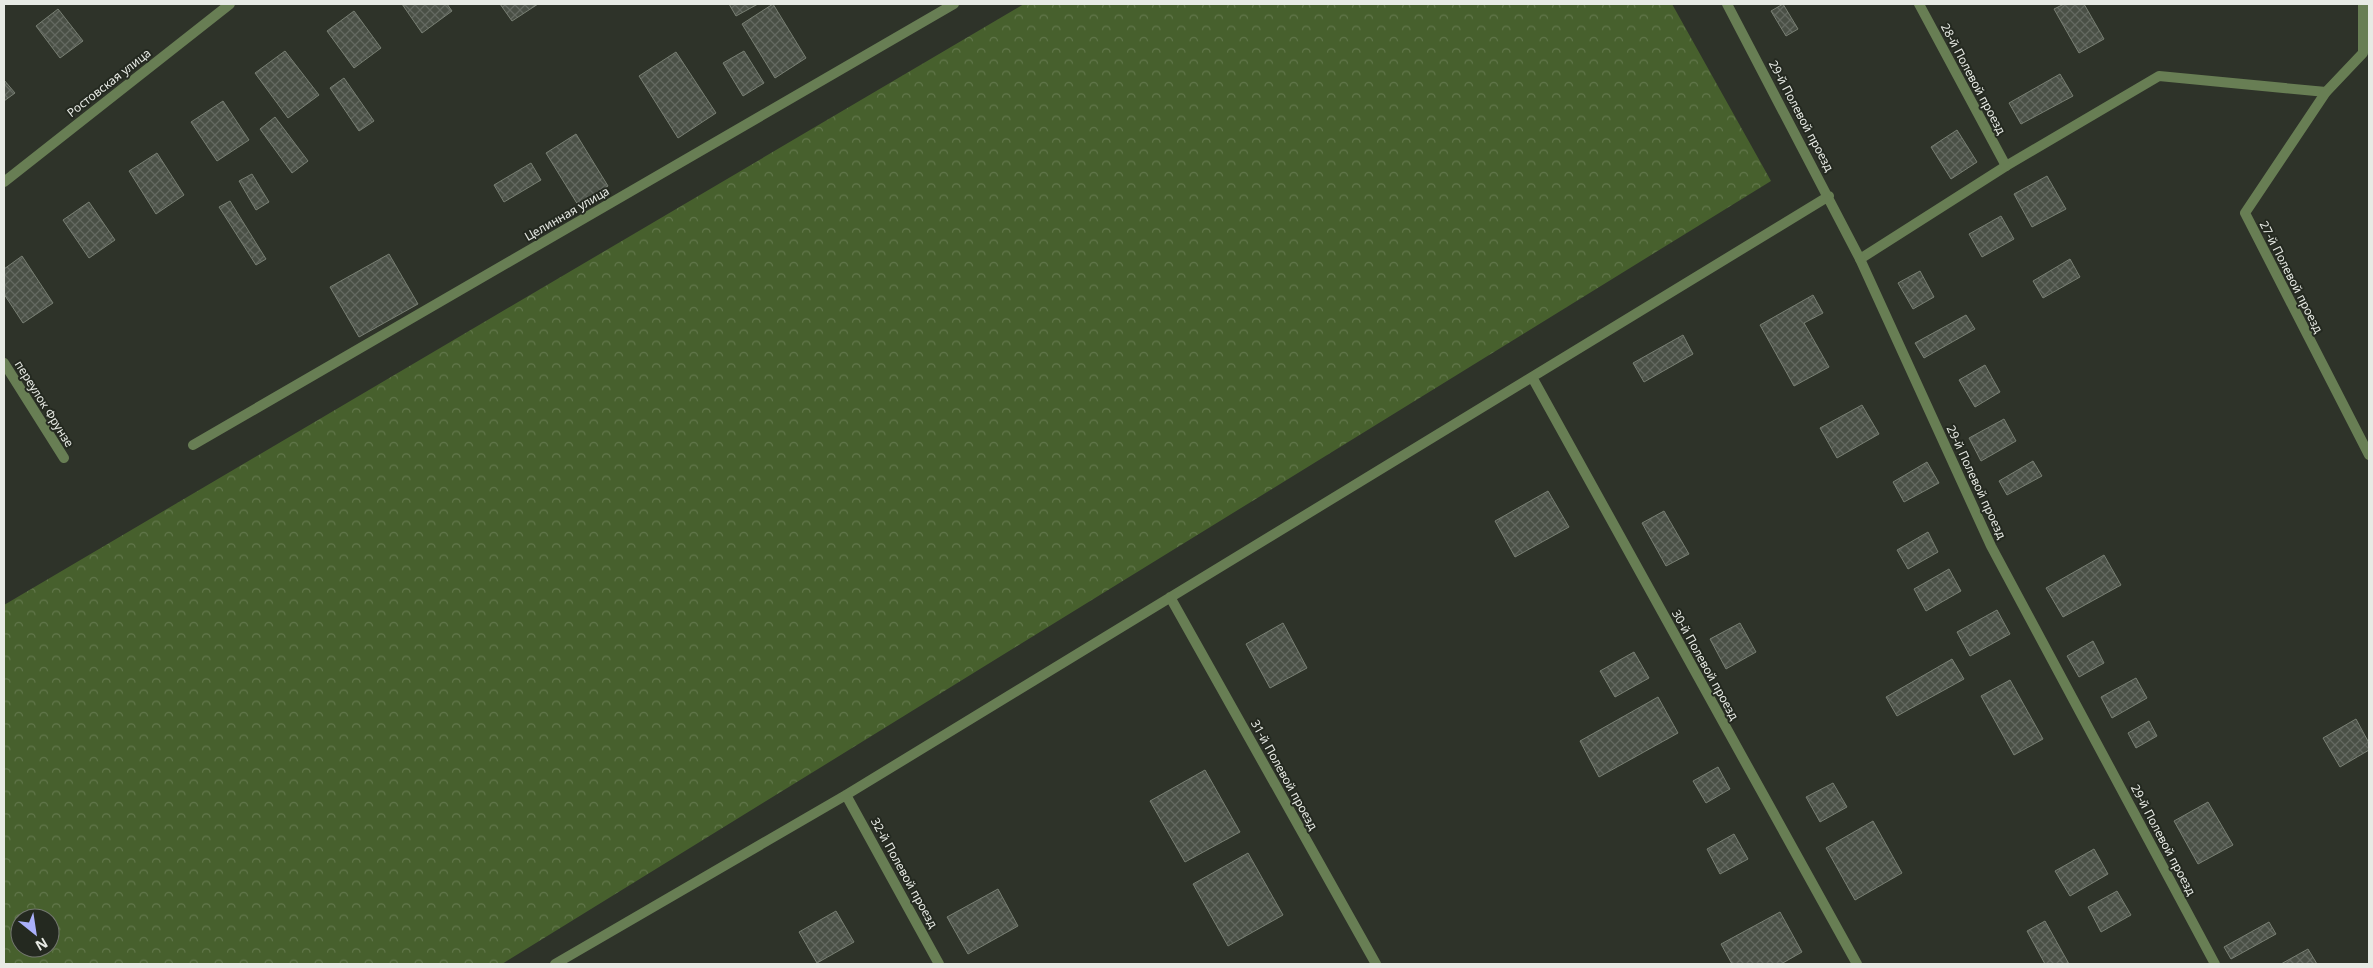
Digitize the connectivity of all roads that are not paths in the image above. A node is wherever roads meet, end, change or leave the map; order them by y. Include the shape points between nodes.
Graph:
1 (230, 4) edge
2 (954, 4) edge
3 (1727, 4) edge
4 (1919, 4) edge
5 (2362, 4) edge
6 (2326, 92) junction
7 (2006, 166) junction
8 (4, 182) edge
9 (1829, 196) junction
10 (1860, 259) junction
11 (4, 363) edge
12 (1532, 377) junction
13 (193, 445) dead end
14 (2369, 456) edge
15 (64, 458) dead end
16 (1170, 597) junction
17 (846, 795) junction
18 (554, 964) edge
19 (939, 964) edge
20 (1376, 964) edge
21 (1857, 964) edge
22 (2215, 964) edge

1 - 8 street, Ростовская улица
2 - 13 street, Целинная улица
3 - 9 street, 29-й Полевой проезд
4 - 7 street, 28-й Полевой проезд
5 - 6 street via 2363,53
6 - 7 street via 2159,76
6 - 14 street, 27-й Полевой проезд via 2244,213
7 - 10 street
9 - 10 street, 29-й Полевой проезд
9 - 12 street
10 - 22 street, 29-й Полевой проезд via 1991,546
11 - 15 street, переулок Фрунзе
12 - 16 street
12 - 21 street, 30-й Полевой проезд
16 - 17 street
16 - 20 street, 31-й Полевой проезд
17 - 18 street
17 - 19 street, 32-й Полевой проезд

